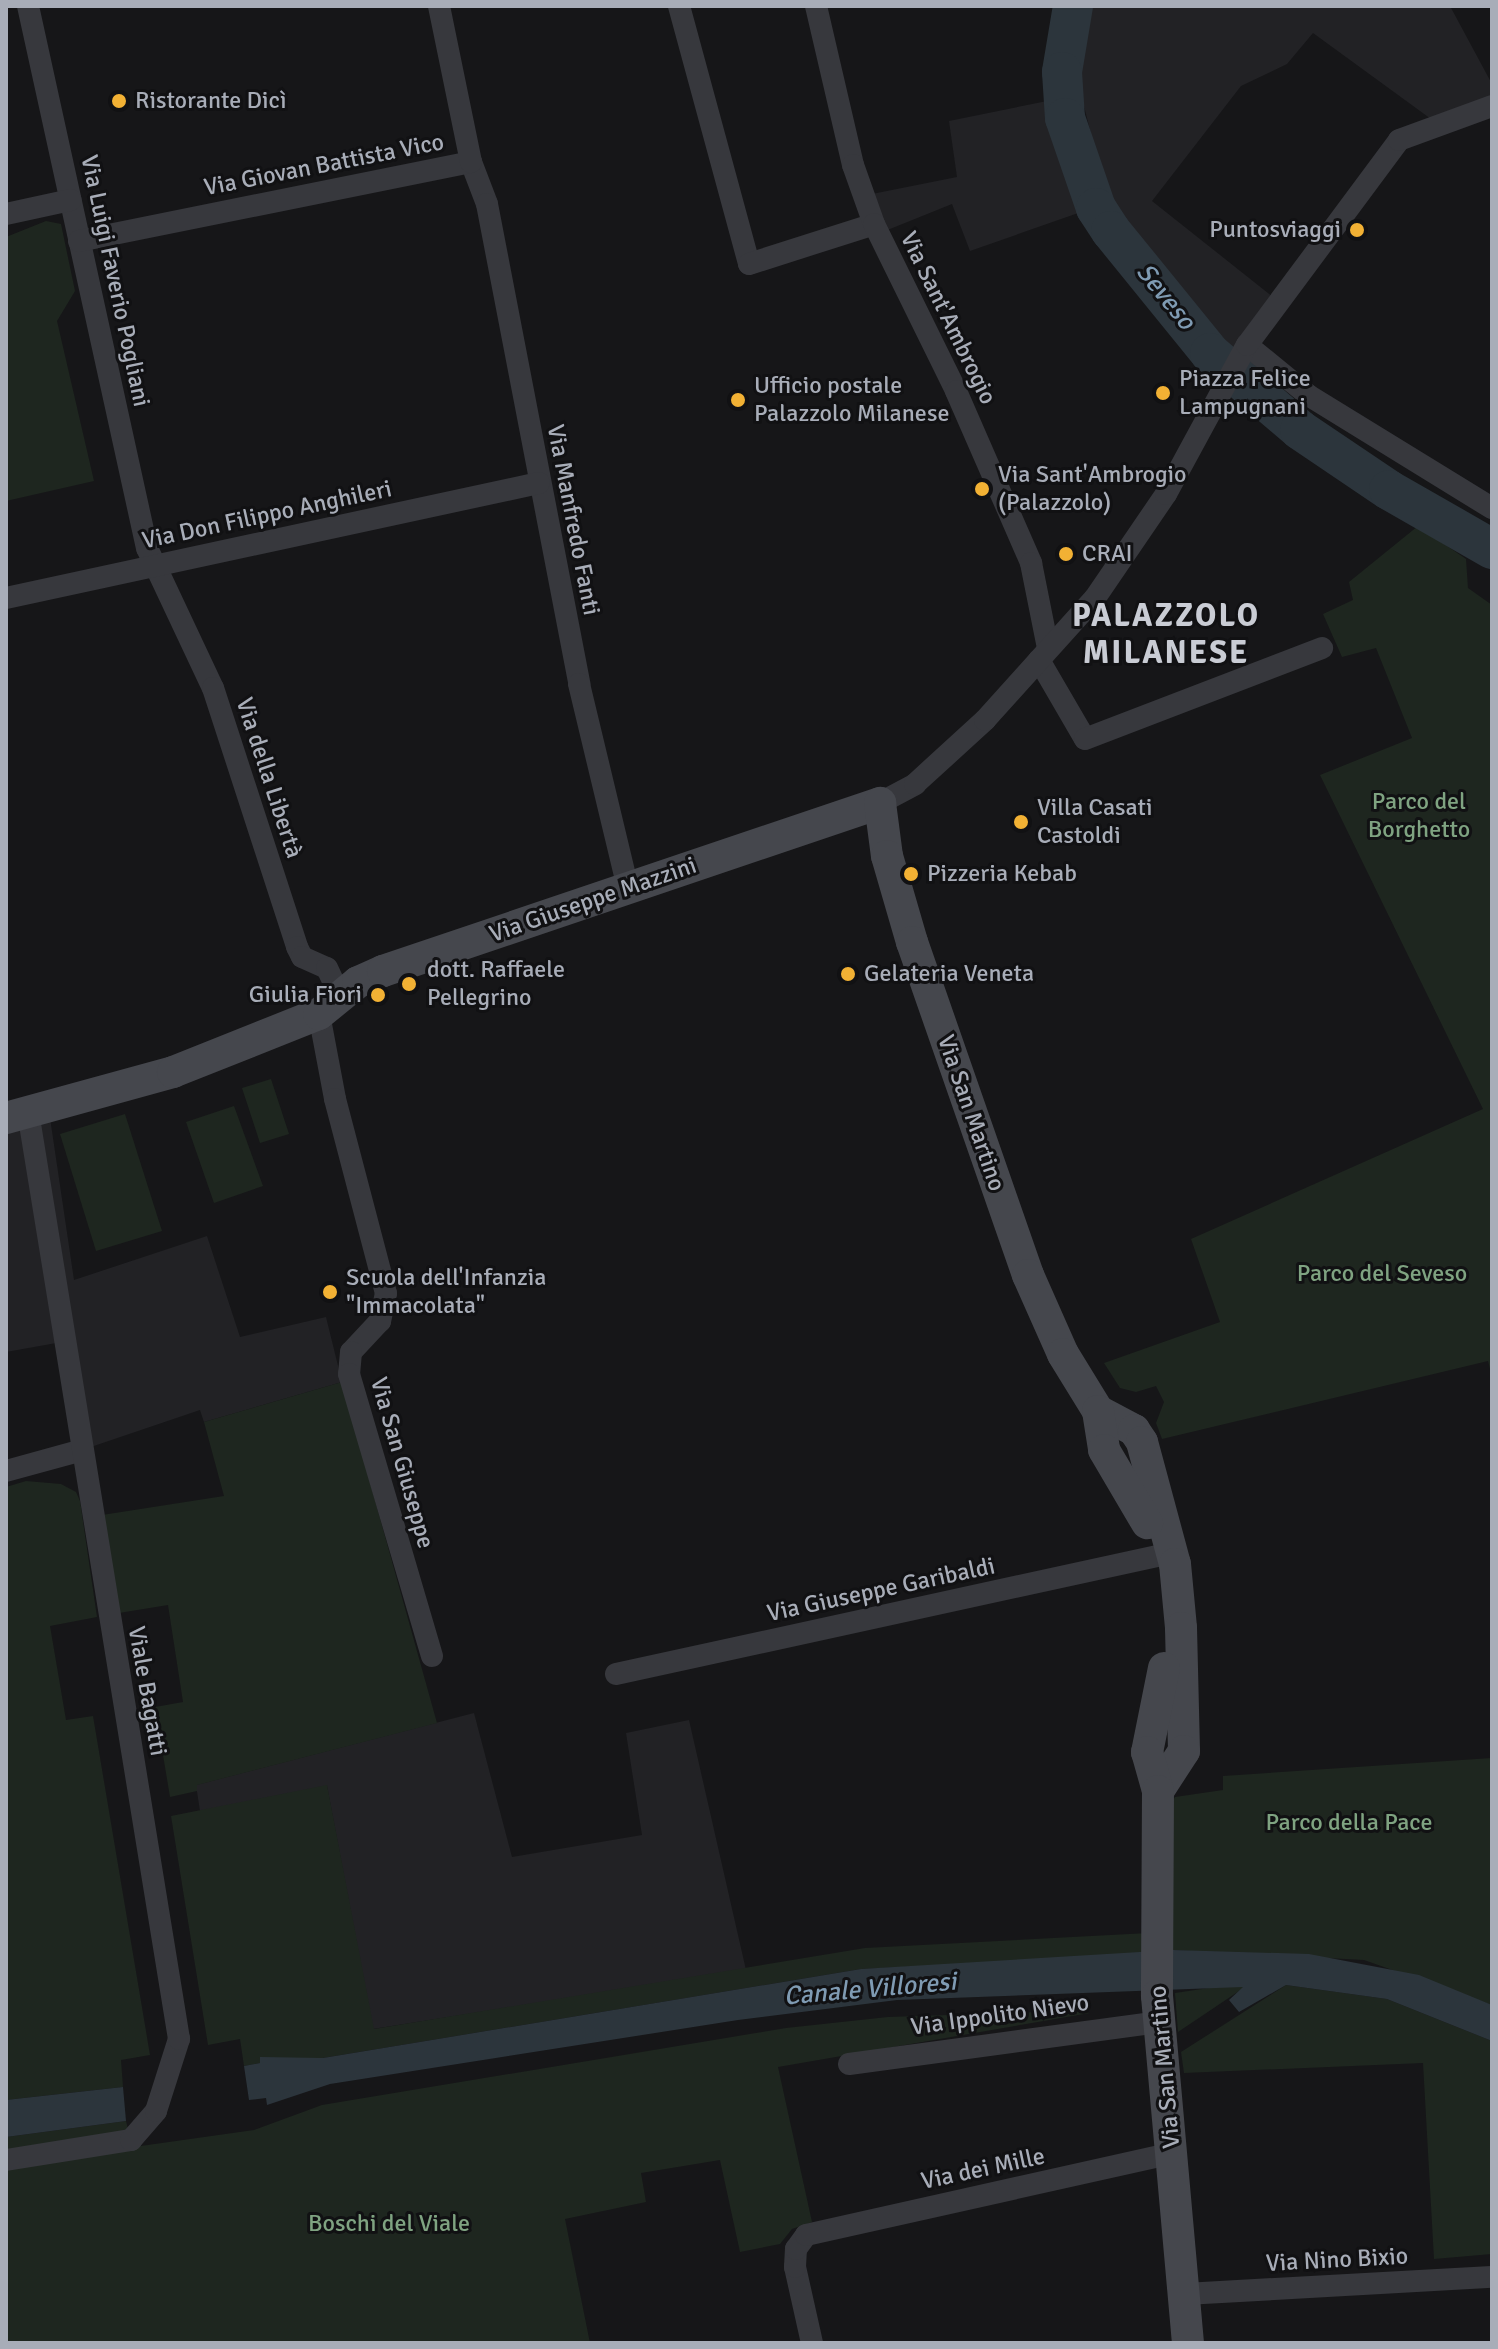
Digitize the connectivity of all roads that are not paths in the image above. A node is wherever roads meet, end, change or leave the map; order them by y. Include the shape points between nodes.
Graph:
1 (28, 6) edge
2 (439, 6) edge
3 (679, 6) edge
4 (816, 6) edge
5 (1492, 106) edge
6 (471, 162) junction
7 (70, 200) junction
8 (6, 214) edge
9 (874, 224) junction
10 (79, 241) junction
11 (1244, 351) junction
12 (539, 483) junction
13 (1492, 508) edge
14 (159, 565) junction
15 (6, 598) edge
16 (1322, 648) dead end
17 (1043, 654) junction
18 (880, 803) junction
19 (628, 888) junction
20 (330, 1005) junction
21 (17, 1115) edge
22 (1098, 1411) junction
23 (79, 1451) junction
24 (6, 1471) edge
25 (1157, 1556) junction
26 (432, 1656) dead end
27 (616, 1674) dead end
28 (1158, 1791) junction
29 (1158, 2009) junction
30 (849, 2064) dead end
31 (1172, 2153) junction
32 (6, 2160) edge
33 (1492, 2277) edge
34 (1185, 2294) junction
35 (812, 2343) edge
36 (1188, 2343) edge

1 - 7 street, Via Luigi Faverio Pogliani
2 - 6 street, Via Giovan Battista Vico
3 - 9 street via 749,264
4 - 9 street, Via Sant'Ambrogio via 853,165
5 - 11 street, Via Giuseppe Mazzini via 1399,140
6 - 10 street, Via Giovan Battista Vico
6 - 12 street, Via Manfredo Fanti via 487,204
7 - 8 street
7 - 10 street, Via Luigi Faverio Pogliani
9 - 17 street, Via Sant'Ambrogio via 956,391 1031,563
10 - 14 street, Via Luigi Faverio Pogliani via 147,548
11 - 13 street
11 - 17 street, Via Giuseppe Mazzini via 1131,549
12 - 14 street, Via Don Filippo Anghileri
12 - 19 street, Via Manfredo Fanti via 604,804
14 - 15 street, Via Don Filippo Anghileri
14 - 20 street, Via della Libertà via 189,647 213,688 297,947 302,957 327,968
16 - 17 street, Via Sant'Ambrogio via 1085,739 1079,736
17 - 18 street, Via Giuseppe Mazzini via 985,720 915,784
18 - 19 street, Via Giuseppe Mazzini
18 - 22 street, Via San Martino via 887,856 912,942 1023,1260 1063,1354
19 - 20 street, Via Giuseppe Mazzini via 383,971
20 - 21 street, Via Giuseppe Mazzini via 173,1072
20 - 26 street, Via San Giuseppe via 335,1099 386,1293 380,1321 351,1352 349,1374
21 - 23 street, Viale Bagatti
22 - 25 street, Via San Martino via 1104,1450 1139,1505
22 - 28 street, Via San Martino via 1139,1435 1175,1564 1184,1751
23 - 24 street
23 - 32 street, Viale Bagatti via 178,2050 156,2111 131,2140
25 - 27 street, Via Giuseppe Garibaldi
25 - 28 street, Via San Martino via 1165,1662 1161,1698 1146,1744
28 - 29 street, Via San Martino
29 - 30 street, Via Ippolito Nievo
29 - 31 street, Via San Martino
31 - 34 street, Via San Martino
31 - 35 street, Via dei Mille via 806,2235 796,2249 795,2267
33 - 34 street, Via Nino Bixio
34 - 36 street, Via San Martino

